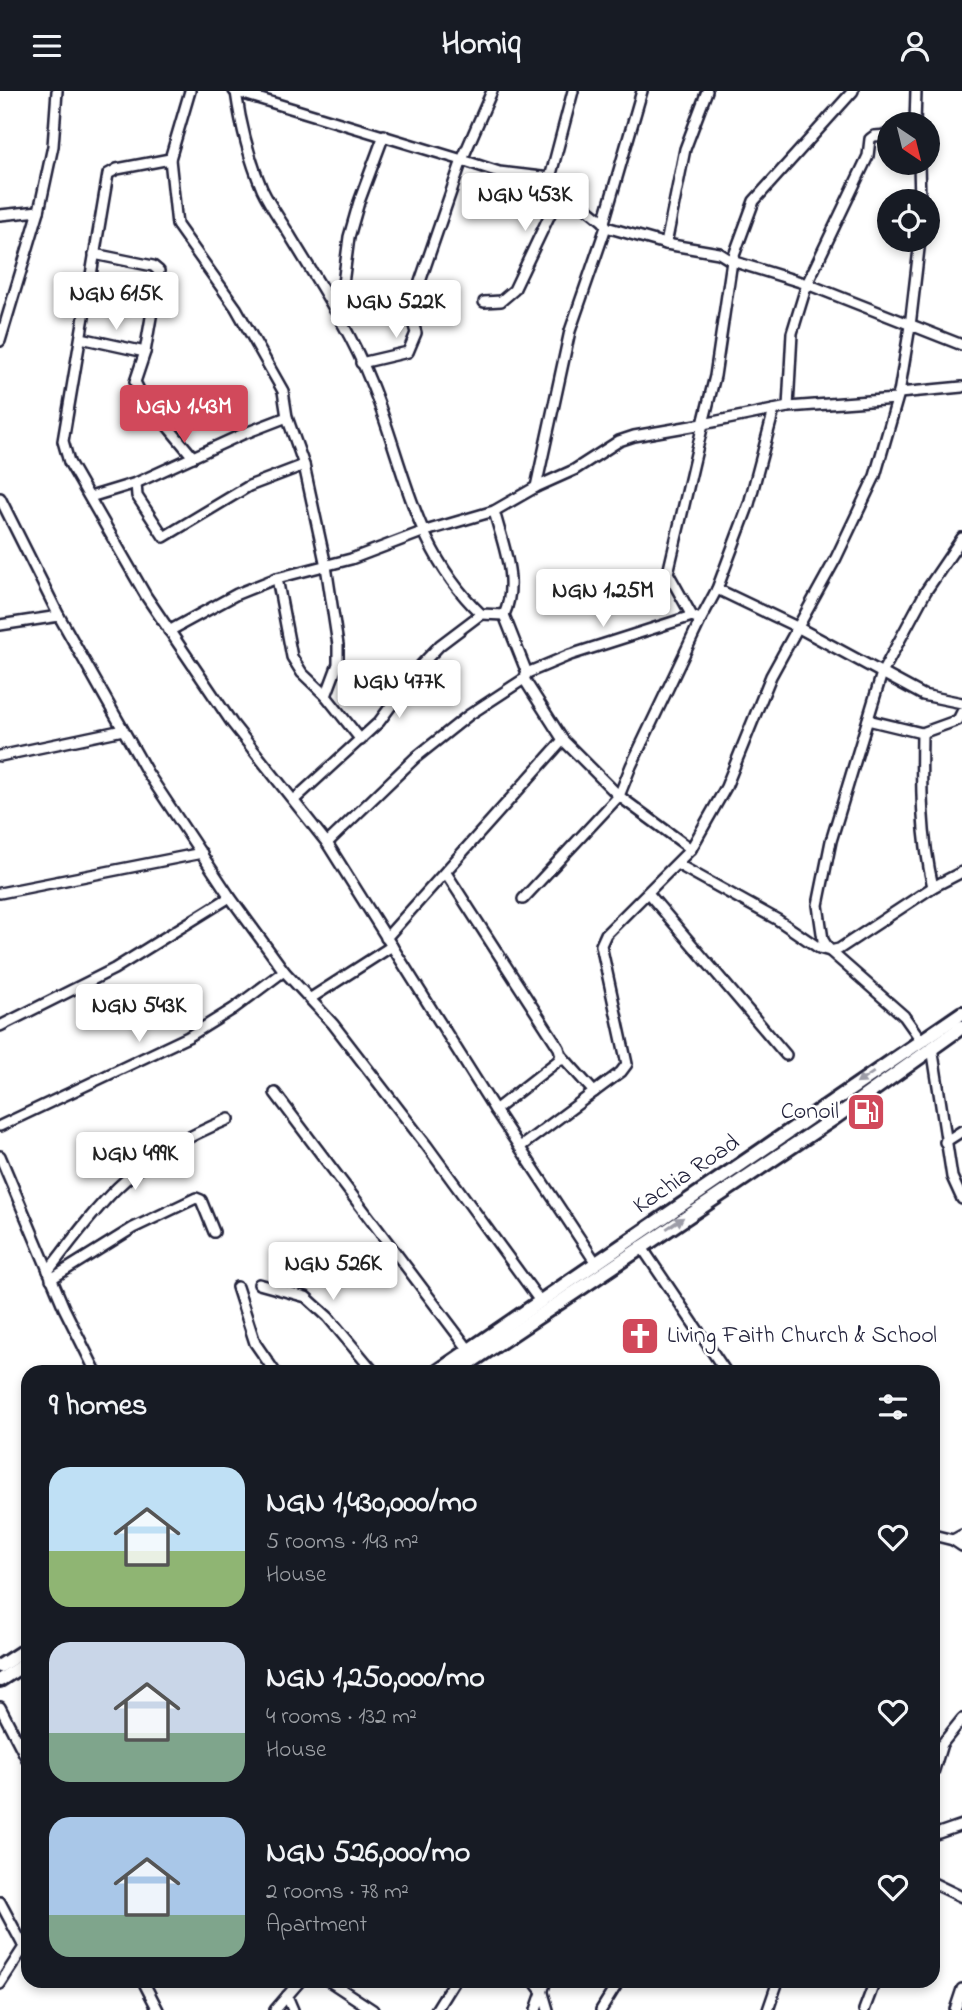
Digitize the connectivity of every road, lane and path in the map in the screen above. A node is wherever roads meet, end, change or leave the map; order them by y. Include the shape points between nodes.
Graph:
1 (57, 91) edge
2 (190, 91) edge
3 (235, 91) edge
4 (492, 91) edge
5 (573, 91) edge
6 (642, 91) edge
7 (707, 91) edge
8 (853, 91) edge
9 (916, 91) edge
10 (915, 112) edge
11 (384, 135) junction
12 (877, 135) edge
13 (170, 159) junction
14 (462, 160) junction
15 (550, 178) junction
16 (562, 190) junction
17 (39, 211) junction
18 (0, 215) edge
19 (605, 225) junction
20 (666, 244) junction
21 (919, 252) edge
22 (94, 254) junction
23 (732, 261) junction
24 (807, 284) junction
25 (484, 302) dead end
26 (334, 309) junction
27 (910, 326) junction
28 (80, 338) junction
29 (0, 341) edge
30 (962, 345) edge
31 (145, 352) junction
32 (362, 363) junction
33 (962, 387) edge
34 (898, 396) junction
35 (788, 407) junction
36 (774, 410) junction
37 (287, 417) junction
38 (703, 425) junction
39 (193, 457) junction
40 (304, 465) junction
41 (136, 483) junction
42 (536, 487) junction
43 (90, 497) junction
44 (0, 498) edge
45 (494, 511) junction
46 (422, 532) junction
47 (962, 538) edge
48 (326, 566) junction
49 (276, 578) junction
50 (718, 589) junction
51 (481, 614) junction
52 (504, 615) junction
53 (59, 616) junction
54 (696, 617) junction
55 (0, 625) edge
56 (799, 628) junction
57 (169, 631) junction
58 (882, 673) junction
59 (525, 676) junction
60 (326, 696) junction
61 (962, 703) edge
62 (962, 712) edge
63 (868, 720) junction
64 (124, 730) junction
65 (922, 733) junction
66 (361, 740) junction
67 (563, 740) junction
68 (0, 756) edge
69 (619, 796) junction
70 (294, 800) junction
71 (327, 843) junction
72 (691, 849) junction
73 (202, 853) junction
74 (677, 864) junction
75 (962, 872) edge
76 (446, 873) junction
77 (933, 887) junction
78 (0, 893) edge
79 (648, 893) junction
80 (230, 897) junction
81 (523, 898) dead end
82 (389, 942) junction
83 (830, 951) junction
84 (284, 971) junction
85 (311, 998) junction
86 (962, 1013) edge
87 (0, 1026) edge
88 (962, 1027) edge
89 (927, 1044) junction
90 (561, 1055) junction
91 (786, 1055) dead end
92 (903, 1060) junction
93 (594, 1092) junction
94 (275, 1093) dead end
95 (495, 1110) junction
96 (229, 1119) dead end
97 (0, 1126) edge
98 (962, 1131) edge
99 (945, 1142) junction
100 (520, 1147) junction
101 (0, 1156) edge
102 (962, 1199) edge
103 (214, 1232) dead end
104 (641, 1246) junction
105 (596, 1263) junction
106 (50, 1275) junction
107 (259, 1284) dead end
108 (237, 1287) dead end
109 (540, 1301) junction
110 (469, 1350) junction
111 (93, 1365) edge
112 (270, 1365) edge
113 (368, 1365) edge
114 (447, 1365) edge
115 (468, 1365) edge
116 (721, 1365) edge
117 (962, 1535) edge
118 (940, 1537) edge
119 (953, 1540) junction
120 (962, 1546) edge
121 (21, 1652) edge
122 (0, 1666) edge
123 (21, 1666) edge
124 (0, 1680) edge
125 (0, 1707) edge
126 (960, 1725) edge
127 (942, 1744) joint
128 (21, 1748) edge
129 (940, 1750) edge
130 (962, 1825) edge
131 (940, 1833) edge
132 (940, 1886) edge
133 (962, 1897) edge
134 (0, 1902) edge
135 (21, 1936) edge
136 (21, 1952) edge
137 (0, 1984) edge
138 (147, 1988) edge
139 (294, 1988) edge
140 (340, 1988) edge
141 (450, 1988) edge
142 (539, 1988) edge
143 (544, 1988) edge
144 (615, 1988) edge
145 (776, 1988) edge
146 (872, 1988) edge
147 (962, 1989) edge
148 (543, 1993) junction
149 (287, 1996) junction
150 (158, 2010) edge
151 (275, 2010) edge
152 (293, 2010) edge
153 (373, 2010) edge
154 (436, 2010) edge
155 (536, 2010) edge
156 (548, 2010) edge
157 (601, 2010) edge
158 (768, 2010) edge
159 (864, 2010) edge
160 (955, 2010) edge

1 - 17 street via 53,145
2 - 13 street
3 - 11 street
3 - 26 street via 242,135 263,191
4 - 14 street
5 - 15 street
6 - 19 street
7 - 20 street via 685,149
8 - 23 street via 754,201
9 - 10 street
11 - 14 street
11 - 26 street via 359,202
12 - 24 street via 870,139 868,156
13 - 22 street via 110,172
13 - 37 street via 179,229 236,308 283,391
14 - 15 street via 499,172
14 - 32 street via 412,305 416,333 408,352
15 - 16 street
16 - 19 street
16 - 25 street via 514,290 501,301
17 - 18 street
17 - 29 street
19 - 20 street
19 - 42 street via 570,331
20 - 23 street via 719,253
21 - 27 street
22 - 28 street
22 - 31 street via 159,271
23 - 24 street
23 - 38 street
24 - 27 street
24 - 35 street via 792,333
26 - 32 street
27 - 30 street
27 - 34 street
28 - 31 street
28 - 43 street via 63,441 69,462
31 - 39 street via 135,382
32 - 46 street
33 - 34 street
34 - 35 street
34 - 56 street via 875,477
35 - 36 street
36 - 38 street
36 - 50 street via 749,504
37 - 39 street
37 - 40 street
38 - 42 street via 634,436
38 - 54 street via 668,573
39 - 41 street
40 - 41 street via 249,486 164,537 137,496
40 - 48 street
41 - 43 street
42 - 45 street
43 - 57 street
44 - 53 street
45 - 46 street
45 - 52 street via 510,569
46 - 48 street
46 - 51 street via 449,579
47 - 58 street via 926,591
48 - 49 street
48 - 60 street via 338,664
49 - 57 street
49 - 60 street via 292,657
50 - 54 street
50 - 56 street
51 - 52 street
51 - 66 street via 421,664
52 - 59 street
53 - 55 street
53 - 64 street
54 - 59 street via 569,655
54 - 69 street
56 - 58 street
56 - 72 street via 771,676 726,787
57 - 70 street via 232,723
58 - 61 street via 923,695
58 - 63 street
59 - 67 street
59 - 71 street via 415,758
60 - 66 street
62 - 65 street via 958,720
63 - 65 street
63 - 83 street via 831,841 818,905 821,932
64 - 68 street
64 - 73 street
65 - 77 street via 920,798
66 - 70 street
67 - 69 street
67 - 76 street
69 - 72 street
69 - 81 street
70 - 71 street
71 - 82 street
72 - 74 street
73 - 78 street
73 - 80 street
74 - 79 street
74 - 83 street
75 - 77 street
76 - 82 street
76 - 90 street
77 - 83 street
79 - 91 street
79 - 93 street via 606,934 601,945 627,1064
80 - 84 street
80 - 87 street via 114,969
82 - 85 street
82 - 95 street
83 - 89 street via 904,1016
84 - 85 street
84 - 97 street via 188,1038
85 - 109 street
86 - 89 highway, Kachia Road
88 - 89 highway, Kachia Road
89 - 92 highway, Kachia Road
89 - 99 street
90 - 93 street
90 - 95 street
104 -> 92 highway, Kachia Road via 833,1119
92 -> 105 highway, Kachia Road
93 - 100 street
94 - 110 street
95 - 100 street
96 - 106 street via 154,1157 118,1187
98 - 99 street
99 - 102 street
100 - 105 street
101 - 106 street
103 - 106 street via 205,1206 196,1198
104 - 115 highway, Kachia Road
104 - 116 street
105 - 109 highway, Kachia Road
106 - 111 street
107 - 113 street via 306,1297
108 - 112 street via 255,1343
109 - 110 highway, Kachia Road
110 - 114 highway, Kachia Road
117 - 119 street
118 - 119 street
119 - 120 street
121 - 122 highway
123 - 124 highway
125 - 128 street
126 - 127 street
127 - 129 street
130 - 131 street
132 - 133 street
134 - 135 street
136 - 137 street
138 - 150 street
139 - 149 street
140 - 153 street
141 - 154 street
142 - 148 street
143 - 148 street
144 - 157 street
145 - 158 street
146 - 159 street
147 - 160 street
148 - 155 street
148 - 156 street
149 - 151 street
149 - 152 street

